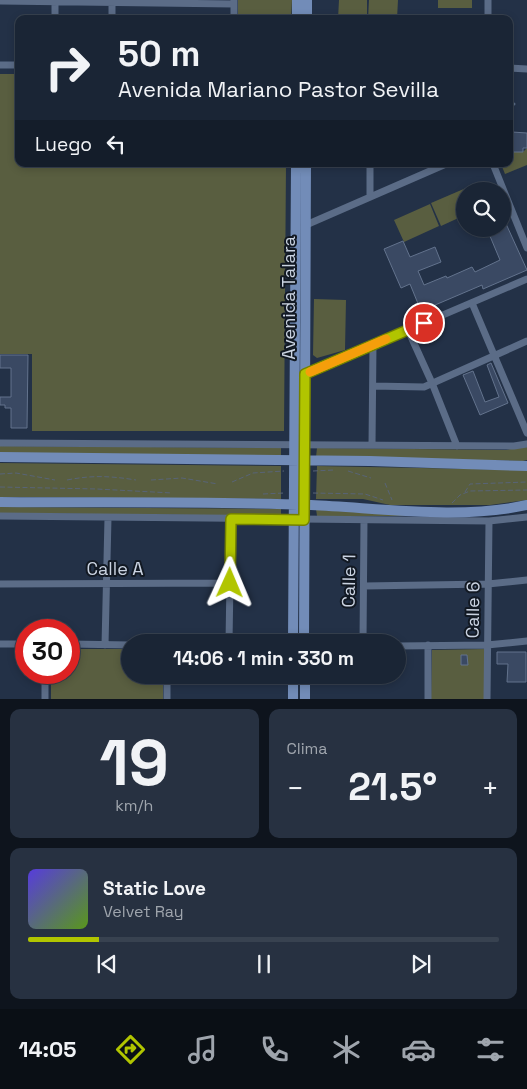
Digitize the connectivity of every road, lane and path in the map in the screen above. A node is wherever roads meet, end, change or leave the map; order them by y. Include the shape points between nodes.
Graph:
1 (297, 0) edge
2 (307, 0) edge
3 (488, 0) edge
4 (0, 1) edge
5 (112, 1) edge
6 (55, 2) junction
7 (234, 2) edge
8 (55, 15) edge
9 (112, 15) edge
10 (234, 15) edge
11 (296, 15) edge
12 (307, 15) edge
13 (488, 15) edge
14 (0, 65) edge
15 (15, 65) edge
16 (513, 68) edge
17 (527, 69) edge
18 (296, 167) edge
19 (306, 167) edge
20 (370, 167) edge
21 (439, 167) edge
22 (494, 167) edge
23 (370, 197) junction
24 (306, 225) junction
25 (527, 248) edge
26 (527, 279) edge
27 (472, 303) junction
28 (408, 330) junction
29 (527, 340) edge
30 (373, 345) junction
31 (494, 355) junction
32 (305, 374) junction
33 (432, 383) junction
34 (372, 386) junction
35 (527, 433) edge
36 (0, 443) edge
37 (527, 444) edge
38 (372, 445) junction
39 (294, 446) junction
40 (305, 446) junction
41 (457, 446) junction
42 (0, 457) edge
43 (294, 460) junction
44 (305, 461) junction
45 (527, 466) edge
46 (341, 470) dead end
47 (347, 470) dead end
48 (299, 471) junction
49 (0, 474) edge
50 (370, 478) dead end
51 (55, 480) dead end
52 (67, 480) dead end
53 (136, 480) dead end
54 (151, 480) dead end
55 (232, 482) dead end
56 (385, 482) dead end
57 (527, 482) edge
58 (61, 483) dead end
59 (218, 484) dead end
60 (143, 486) dead end
61 (0, 487) edge
62 (61, 488) junction
63 (527, 490) edge
64 (143, 491) junction
65 (178, 493) dead end
66 (299, 493) junction
67 (255, 494) dead end
68 (0, 502) edge
69 (298, 505) junction
70 (527, 505) edge
71 (0, 516) edge
72 (527, 517) edge
73 (108, 518) junction
74 (231, 519) junction
75 (298, 520) junction
76 (364, 520) junction
77 (489, 520) junction
78 (527, 580) edge
79 (230, 583) junction
80 (0, 584) edge
81 (106, 584) junction
82 (488, 584) junction
83 (364, 586) junction
84 (229, 634) edge
85 (293, 634) edge
86 (304, 634) edge
87 (363, 634) edge
88 (527, 641) edge
89 (0, 644) edge
90 (15, 644) edge
91 (80, 644) edge
92 (105, 645) junction
93 (121, 645) edge
94 (428, 645) junction
95 (487, 645) junction
96 (406, 646) edge
97 (45, 684) edge
98 (167, 684) edge
99 (293, 684) edge
100 (305, 684) edge
101 (46, 699) edge
102 (167, 699) edge
103 (293, 699) edge
104 (305, 699) edge
105 (428, 699) edge
106 (487, 699) edge

1 - 11 main road
2 - 12 main road
3 - 13 street
4 - 6 street
5 - 6 street
5 - 7 street
5 - 9 street
6 - 8 street
7 - 10 street
14 - 15 street
16 - 17 street
18 - 39 main road, Avenida Talara
19 - 24 main road, Avenida Talara
20 - 23 street
21 - 23 street
22 - 25 street
23 - 24 street
24 - 32 main road, Avenida Talara
26 - 27 street
27 - 28 street
27 - 31 street
28 - 30 street
28 - 33 street
29 - 31 street
30 - 32 street
30 - 34 street
31 - 33 street
31 - 35 street
32 - 40 main road, Avenida Talara
33 - 34 street via 424,387
33 - 41 street
34 - 38 street
36 - 39 street
37 - 41 street
38 - 40 street
38 - 41 street
39 - 40 street
39 - 43 main road, Avenida Talara
40 - 44 main road, Avenida Talara
42 - 43 main road
43 - 44 main road
43 - 48 main road, Avenida Talara
44 - 45 main road
44 - 48 main road, Avenida Talara
46 - 48 path
47 - 50 path
48 - 55 path via 260,471
48 - 66 main road, Avenida Talara
49 - 51 path via 16,473
52 - 53 path via 87,476
54 - 59 path via 182,478
56 - 66 path via 394,503 365,494
57 - 63 path via 470,484 464,492
58 - 62 path
60 - 64 path
61 - 62 path
62 - 64 path
64 - 65 path
66 - 67 path
66 - 69 main road, Avenida Talara
68 - 69 main road
69 - 70 main road via 480,512
69 - 75 main road, Avenida Talara
71 - 73 street
72 - 77 street
73 - 74 street
73 - 81 street
74 - 75 street
74 - 79 street
75 - 76 street
75 - 85 main road, Avenida Talara
75 - 86 main road, Avenida Talara
76 - 77 street
76 - 83 street, Calle 1
77 - 82 street, Calle 6
78 - 82 street
79 - 81 street, Calle A
79 - 84 street
80 - 81 street, Calle A
81 - 92 street
82 - 83 street
82 - 95 street, Calle 6
83 - 87 street, Calle 1
88 - 95 street
89 - 90 street
91 - 92 street
92 - 93 street
94 - 95 street
94 - 96 street
94 - 105 street
95 - 106 street, Calle 6
97 - 101 street
98 - 102 street
99 - 103 main road
100 - 104 main road

